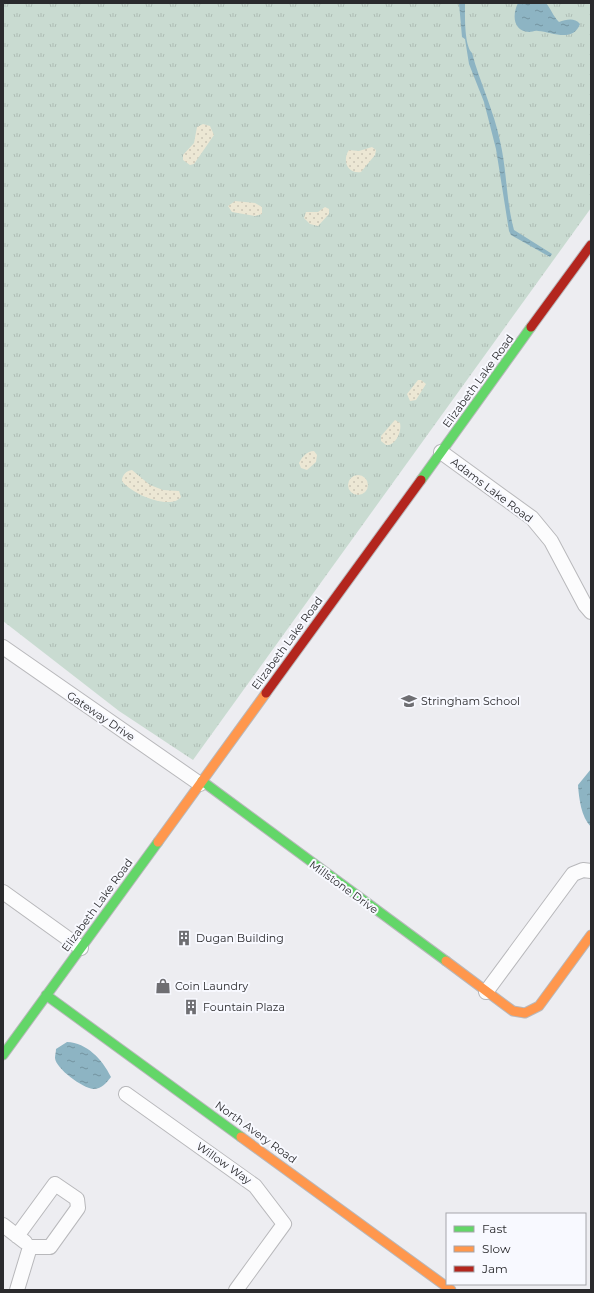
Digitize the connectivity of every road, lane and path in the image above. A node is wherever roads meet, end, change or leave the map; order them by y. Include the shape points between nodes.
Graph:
1 (591, 245) edge
2 (441, 452) junction
3 (591, 612) edge
4 (3, 647) edge
5 (201, 782) junction
6 (591, 871) edge
7 (3, 892) edge
8 (591, 935) edge
9 (81, 948) junction
10 (486, 992) junction
11 (46, 995) junction
12 (3, 1055) edge
13 (126, 1094) dead end
14 (3, 1225) edge
15 (18, 1236) junction
16 (30, 1247) junction
17 (17, 1290) edge
18 (236, 1290) edge
19 (451, 1290) edge

1 - 2 street, Elizabeth Lake Road
2 - 3 street, Adams Lake Road via 532,518 551,541
2 - 5 street, Elizabeth Lake Road
4 - 5 street, Gateway Drive
5 - 9 street, Elizabeth Lake Road
5 - 10 street, Millstone Drive
6 - 10 street via 583,870 573,874
7 - 9 street
8 - 10 street, Millstone Drive via 539,1006 525,1013 513,1011
9 - 11 street, Elizabeth Lake Road
11 - 12 street, Elizabeth Lake Road
11 - 19 street, North Avery Road
13 - 18 street, Willow Way via 255,1186 284,1224
14 - 15 street
15 - 16 street
15 - 16 street via 55,1184 77,1199 78,1208 50,1247
16 - 17 street

